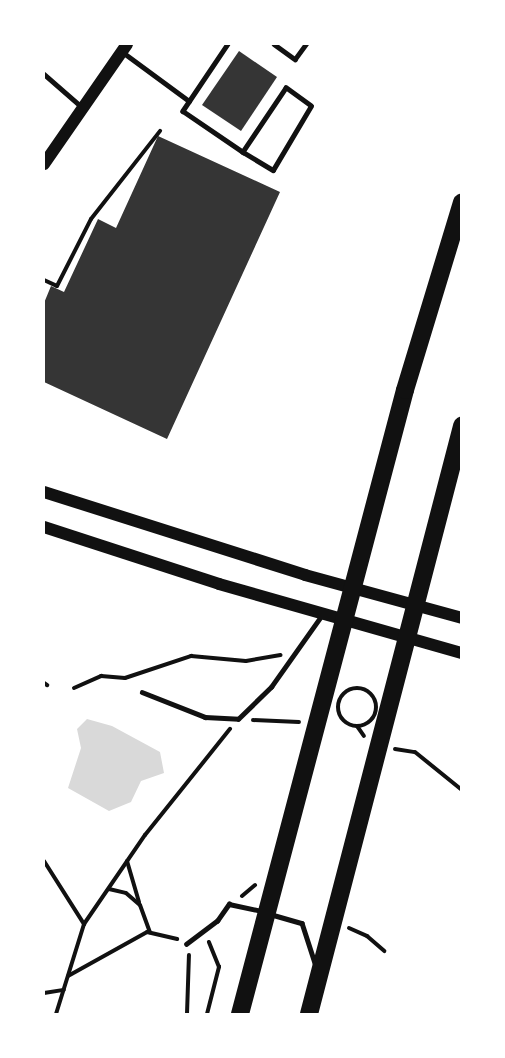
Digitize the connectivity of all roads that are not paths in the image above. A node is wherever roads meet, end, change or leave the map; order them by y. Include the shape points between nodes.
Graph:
1 (228, 44) edge
2 (273, 44) edge
3 (306, 44) edge
4 (125, 47) edge
5 (44, 74) edge
6 (189, 101) junction
7 (82, 107) junction
8 (243, 152) junction
9 (44, 164) edge
10 (462, 202) edge
11 (462, 426) edge
12 (44, 492) edge
13 (44, 527) edge
14 (322, 615) junction
15 (462, 618) edge
16 (462, 653) edge
17 (142, 692) dead end
18 (186, 944) road end
19 (240, 1014) edge
20 (302, 1014) edge
21 (309, 1014) edge

1 - 6 lane
2 - 3 lane via 295,58
4 - 6 lane
4 - 7 main road
5 - 7 lane
6 - 8 lane via 183,111
7 - 9 main road
8 - 8 lane via 273,170 311,106 286,88
10 - 19 highway via 405,390
11 - 21 highway
12 - 15 main road via 305,575
13 - 14 main road
14 - 16 main road
14 - 17 lane via 271,687 238,719 205,717
18 - 20 lane via 217,921 229,904 302,923 315,965

